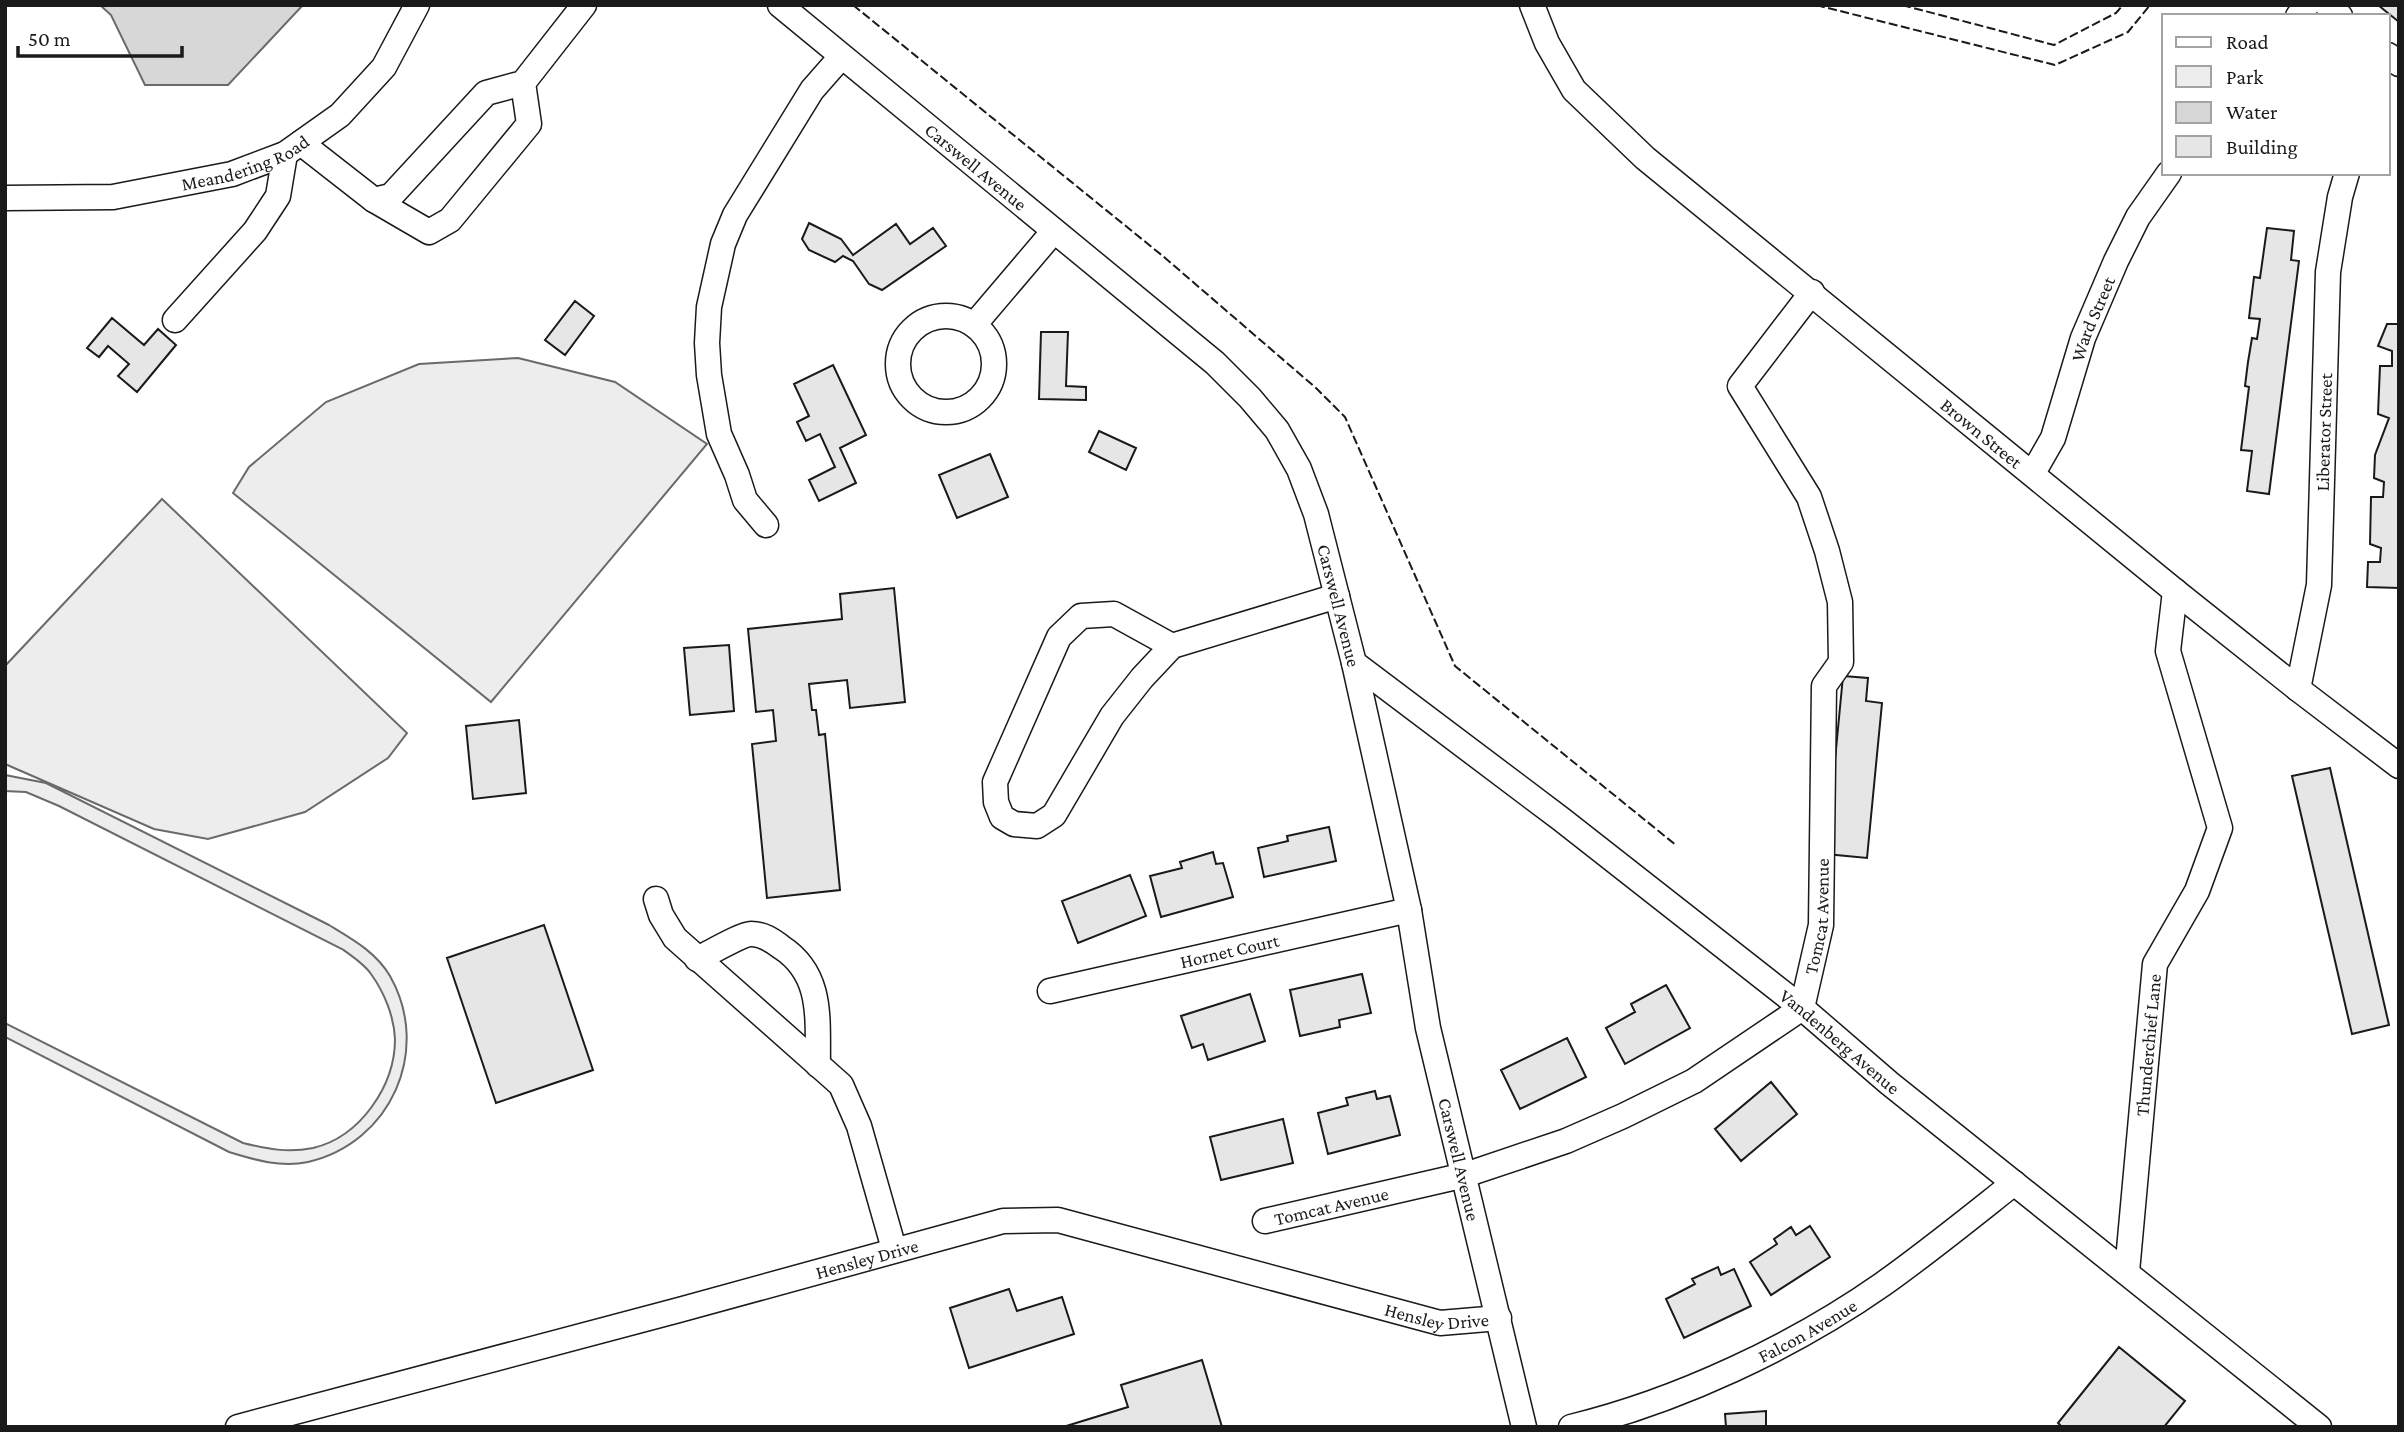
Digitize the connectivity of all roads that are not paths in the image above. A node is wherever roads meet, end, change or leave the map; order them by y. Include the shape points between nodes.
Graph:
1 (417, 5) edge
2 (584, 5) edge
3 (780, 5) edge
4 (1532, 5) edge
5 (842, 57) junction
6 (523, 83) junction
7 (293, 149) junction
8 (2168, 175) edge
9 (2346, 175) edge
10 (5, 198) edge
11 (373, 200) junction
12 (1054, 232) junction
13 (1812, 292) junction
14 (175, 320) dead end
15 (974, 326) dead end
16 (2033, 473) junction
17 (766, 525) dead end
18 (2175, 591) junction
19 (1337, 596) junction
20 (1172, 646) junction
21 (1354, 663) junction
22 (2298, 689) junction
23 (2399, 766) edge
24 (656, 900) dead end
25 (1409, 910) junction
26 (697, 959) junction
27 (1050, 992) dead end
28 (1802, 1008) junction
29 (818, 1065) junction
30 (1465, 1175) junction
31 (2014, 1183) junction
32 (1265, 1221) dead end
33 (894, 1249) junction
34 (2127, 1272) junction
35 (1499, 1318) junction
36 (238, 1427) edge
37 (1524, 1427) edge
38 (1571, 1427) edge
39 (2319, 1427) edge

1 - 7 street, Meandering Road via 384,67 340,115
2 - 6 street
3 - 5 street, Carswell Avenue
4 - 13 street, Brown Street via 1574,90 1645,158
5 - 12 street, Carswell Avenue
5 - 17 street via 812,90 735,215 723,244 709,307 709,375 719,435 745,500
6 - 11 street via 486,93 391,196
6 - 11 street via 529,124 450,220 429,232
7 - 10 street, Meandering Road via 232,174 113,197
7 - 11 street
7 - 14 street via 278,196 255,231
8 - 16 street, Ward Street via 2138,217 2116,261 2083,338 2053,438
9 - 22 street, Liberator Street via 2328,272 2319,584
12 - 15 street
12 - 19 street, Carswell Avenue via 1215,363 1277,430 1316,514
13 - 16 street, Brown Street
13 - 28 street, Tomcat Avenue via 1740,386 1810,497 1840,601 1841,662 1824,686 1821,925
16 - 18 street, Brown Street
18 - 22 street, Brown Street
18 - 34 street, Thunderchief Lane via 2168,651 2220,828 2197,891 2155,964
19 - 20 street
19 - 21 street, Carswell Avenue
20 - 20 street via 1114,614 1081,616 1059,637 995,782 1002,817 1014,824 1037,826 1054,815 1112,716
21 - 25 street, Carswell Avenue
21 - 28 street, Vandenberg Avenue
22 - 23 street, Brown Street
24 - 26 street via 675,938
25 - 27 street, Hornet Court
25 - 30 street, Carswell Avenue via 1428,1028
26 - 29 street
26 - 29 street via 750,933 766,936 792,954 811,980 817,1005
28 - 30 street, Tomcat Avenue via 1694,1081 1566,1141
28 - 31 street, Vandenberg Avenue
29 - 33 street via 841,1085 859,1126
30 - 32 street, Tomcat Avenue
30 - 35 street, Carswell Avenue
31 - 34 street, Vandenberg Avenue
31 - 38 street, Falcon Avenue via 1833,1317 1683,1391
33 - 35 street, Hensley Drive via 1003,1221 1058,1220 1440,1323
33 - 36 street, Hensley Drive
34 - 39 street, Vandenberg Avenue
35 - 37 street, Carswell Avenue

